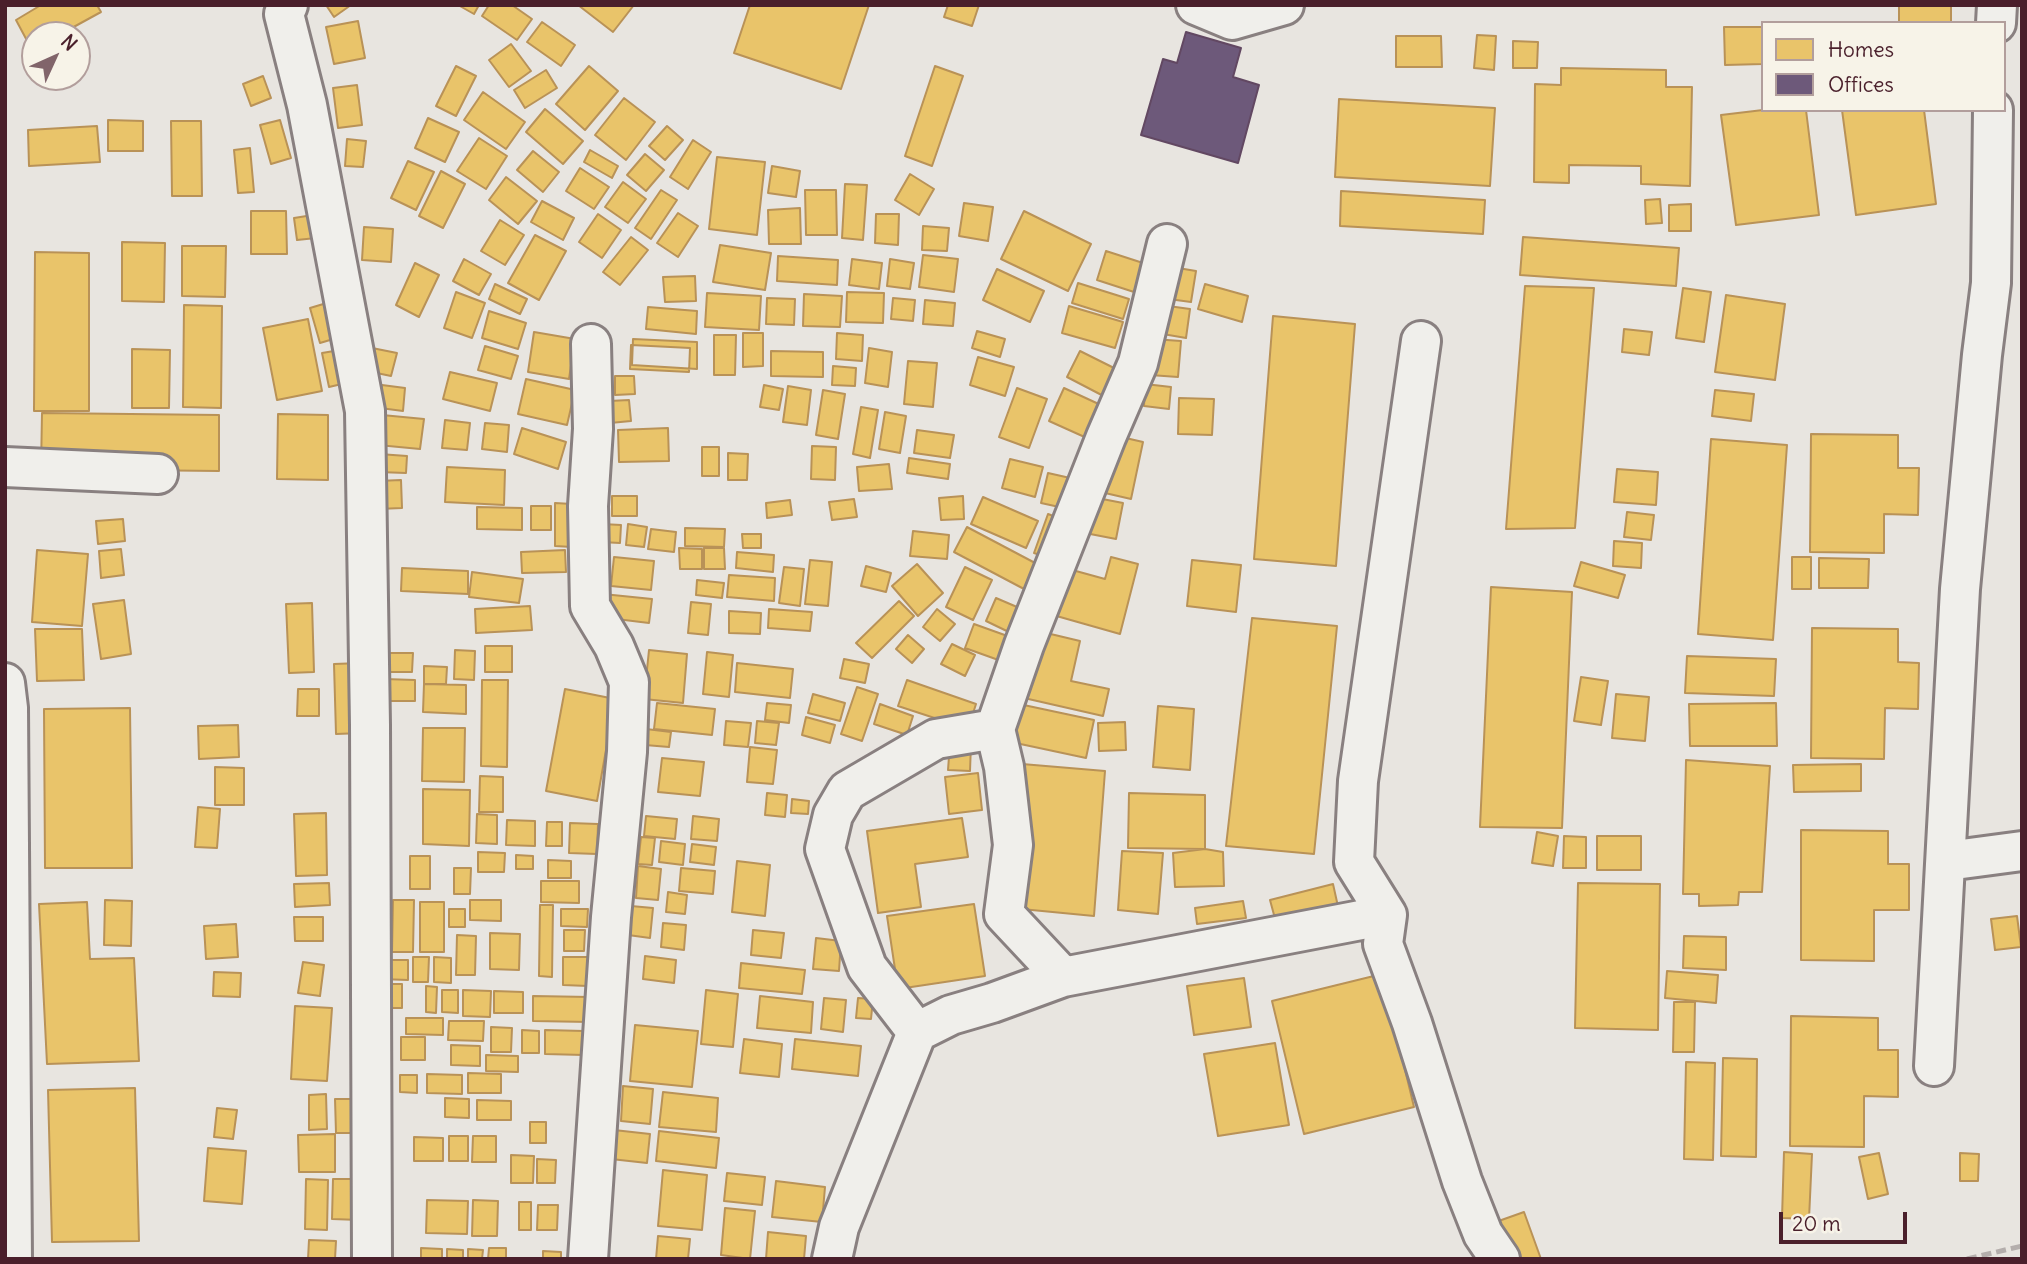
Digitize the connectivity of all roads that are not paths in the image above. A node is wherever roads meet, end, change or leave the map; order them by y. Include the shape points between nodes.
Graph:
1 (288, 5) edge
2 (1196, 5) edge
3 (1284, 5) edge
4 (1235, 13) edge
5 (1993, 112) edge
6 (1167, 244) dead end
7 (2006, 280) edge
8 (1421, 341) dead end
9 (591, 344) dead end
10 (5, 467) edge
11 (158, 474) dead end
12 (5, 683) edge
13 (995, 729) junction
14 (2022, 851) edge
15 (1947, 860) junction
16 (1387, 915) junction
17 (1063, 977) junction
18 (918, 1032) junction
19 (1934, 1066) dead end
20 (12, 1259) edge
21 (372, 1259) edge
22 (588, 1259) edge
23 (832, 1259) edge
24 (1500, 1259) edge

1 - 21 street via 284,14 365,411
2 - 4 street
3 - 4 street
5 - 7 street
6 - 13 street via 1138,363 1024,645
7 - 15 street via 1982,355 1960,589
8 - 16 street via 1358,781 1354,862
9 - 22 street via 590,606 629,682
10 - 11 street
12 - 20 street
13 - 17 street via 1013,845 1004,914
13 - 18 street via 936,738 847,791 833,815 825,849 867,967
14 - 15 street
15 - 19 street
16 - 17 street
16 - 24 street via 1383,944 1462,1181 1483,1234
17 - 18 street via 951,1015
18 - 23 street via 839,1227

